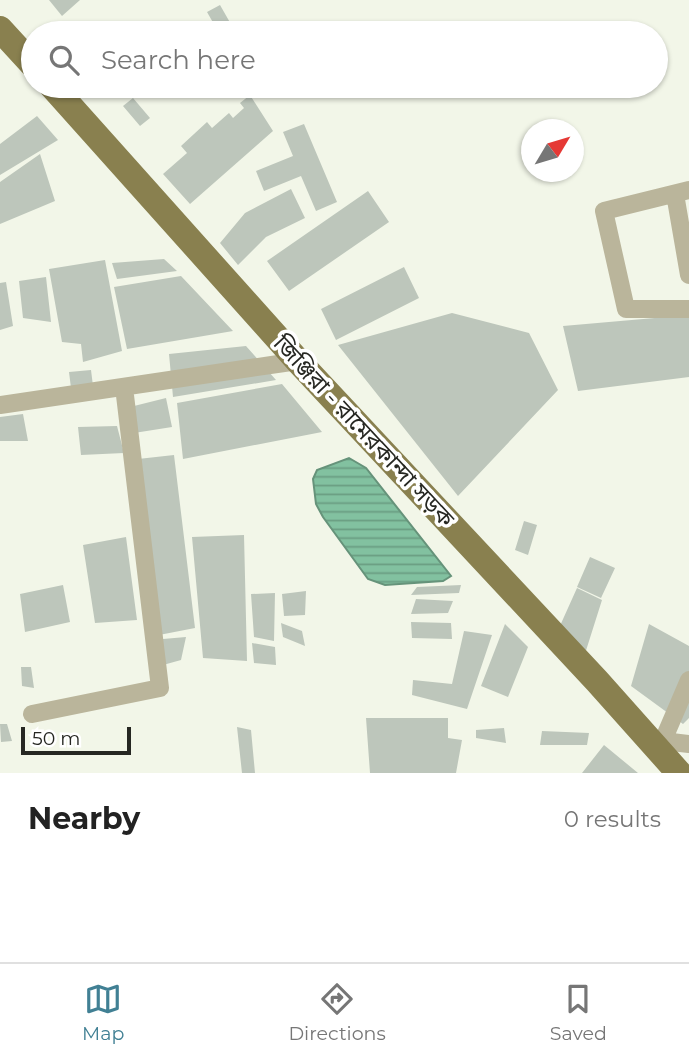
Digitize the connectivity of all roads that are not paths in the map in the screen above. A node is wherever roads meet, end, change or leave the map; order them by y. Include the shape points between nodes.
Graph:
1 (0, 29) edge
2 (21, 52) edge
3 (63, 98) edge
4 (682, 192) edge
5 (689, 275) edge
6 (689, 309) edge
7 (298, 361) junction
8 (124, 387) junction
9 (0, 405) edge
10 (689, 680) edge
11 (32, 713) dead end
12 (689, 744) edge
13 (661, 746) junction
14 (680, 773) edge

1 - 2 main road
3 - 7 main road, জিঞ্জিরা - রামেরকান্দা সড়ক
4 - 5 street
4 - 6 street via 604,211 626,309
7 - 8 street
7 - 13 main road, জিঞ্জিরা - রামেরকান্দা সড়ক
8 - 9 street
8 - 11 street via 160,688
10 - 13 street
12 - 13 street
13 - 14 main road, জিঞ্জিরা - রামেরকান্দা সড়ক

